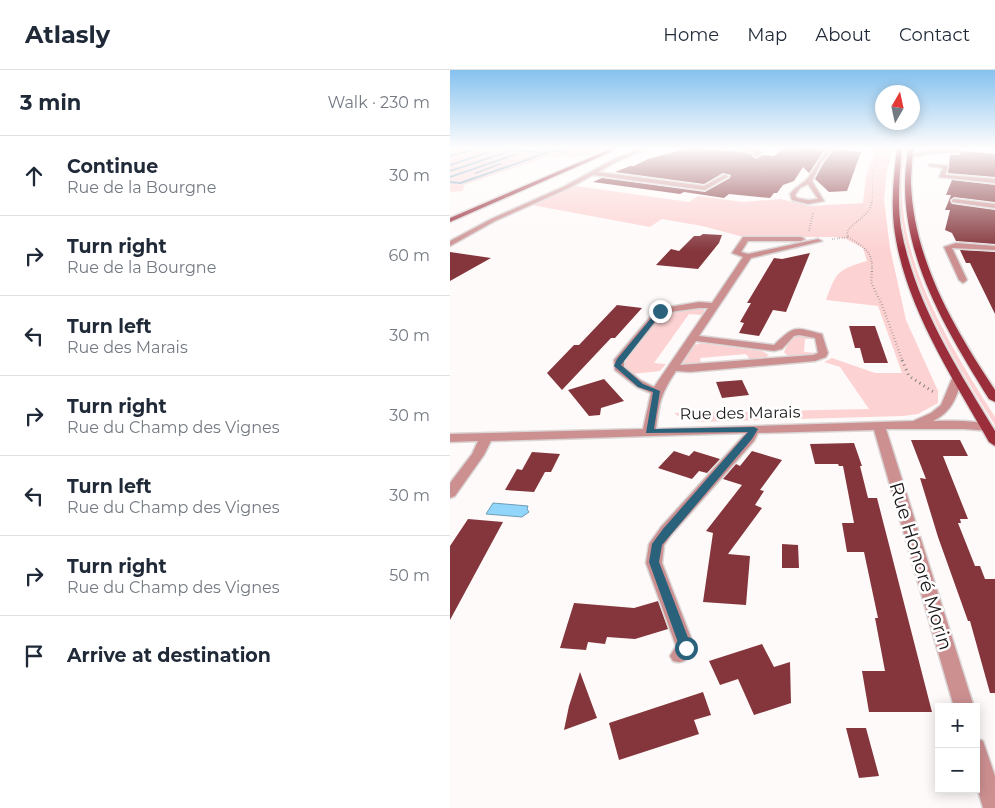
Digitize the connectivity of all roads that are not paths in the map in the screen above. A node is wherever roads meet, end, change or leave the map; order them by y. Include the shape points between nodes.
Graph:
1 (541, 181) edge
2 (577, 181) edge
3 (656, 181) edge
4 (716, 181) edge
5 (809, 181) joint
6 (895, 181) edge
7 (908, 181) edge
8 (954, 202) dead end
9 (995, 206) edge
10 (450, 220) edge
11 (450, 244) edge
12 (995, 248) edge
13 (748, 256) junction
14 (963, 280) dead end
15 (714, 306) junction
16 (693, 338) junction
17 (774, 348) junction
18 (781, 361) junction
19 (673, 368) junction
20 (957, 378) junction
21 (656, 391) junction
22 (995, 399) edge
23 (911, 425) junction
24 (879, 426) junction
25 (987, 428) junction
26 (754, 429) junction
27 (649, 432) junction
28 (487, 436) junction
29 (450, 438) edge
30 (995, 442) edge
31 (450, 494) edge
32 (679, 656) dead end
33 (963, 703) edge
34 (980, 761) edge
35 (994, 808) edge

1 - 10 main road
2 - 11 street via 493,220
3 - 4 street via 705,188
5 - 5 street via 823,199 799,201 793,197 798,187
6 - 20 main road via 901,249 924,312
7 - 22 main road via 910,212 922,259 953,330
8 - 9 street
12 - 14 street via 948,247
13 - 13 street via 736,252 746,239 818,241
13 - 15 street
15 - 16 street
15 - 21 street via 660,311 619,360 619,368 628,376 640,386
16 - 17 street
16 - 19 street
17 - 18 street
17 - 18 street via 794,332 816,334 820,339 823,353 820,357
18 - 19 street
19 - 21 street
20 - 23 street, Rue des Marais via 948,407 930,419
20 - 25 main road
21 - 27 street
23 - 24 street, Rue des Marais
23 - 25 street, Rue des Marais
24 - 26 street, Rue des Marais
24 - 33 street, Rue Honoré Morin
25 - 30 main road
26 - 27 street, Rue des Marais
26 - 32 street via 750,438 657,544 654,562 686,648
27 - 28 street, Rue des Marais
28 - 29 street, Rue des Marais
28 - 31 street via 478,455
34 - 35 street

